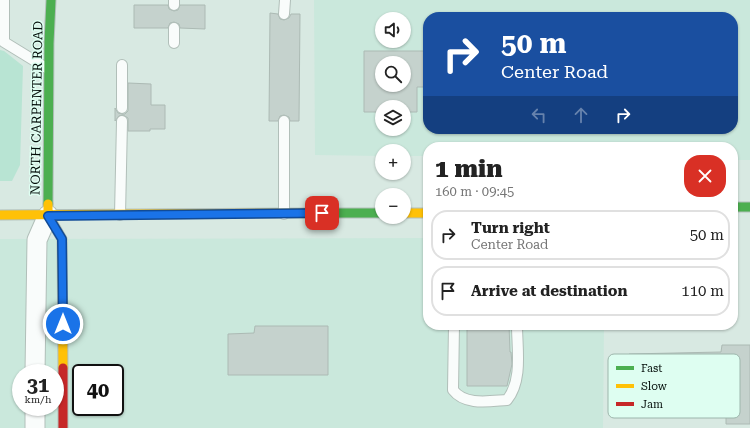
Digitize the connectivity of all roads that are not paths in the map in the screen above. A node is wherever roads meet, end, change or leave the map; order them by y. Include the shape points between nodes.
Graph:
1 (4, 0) edge
2 (51, 0) edge
3 (285, 0) edge
4 (284, 14) dead end
5 (174, 28) dead end
6 (174, 44) dead end
7 (122, 65) dead end
8 (49, 70) junction
9 (122, 108) dead end
10 (122, 121) dead end
11 (284, 121) dead end
12 (738, 207) edge
13 (750, 207) edge
14 (375, 213) edge
15 (411, 213) edge
16 (423, 213) edge
17 (284, 214) junction
18 (120, 215) junction
19 (0, 216) edge
20 (48, 216) junction
21 (454, 330) edge
22 (517, 330) edge
23 (36, 364) edge
24 (35, 416) edge
25 (35, 428) edge
26 (64, 428) edge

1 - 8 lane via 4,42
2 - 8 street, NORTH CARPENTER ROAD
3 - 4 lane
5 - 6 lane
7 - 9 lane
8 - 20 street, NORTH CARPENTER ROAD
10 - 18 lane
11 - 17 lane
12 - 13 street
14 - 17 street
15 - 16 street
17 - 18 street
18 - 20 street
19 - 20 street
20 - 23 street via 37,240
20 - 26 street via 62,239
21 - 22 lane via 453,390 456,395 467,400 487,401 507,400 512,393 518,369
24 - 25 street

